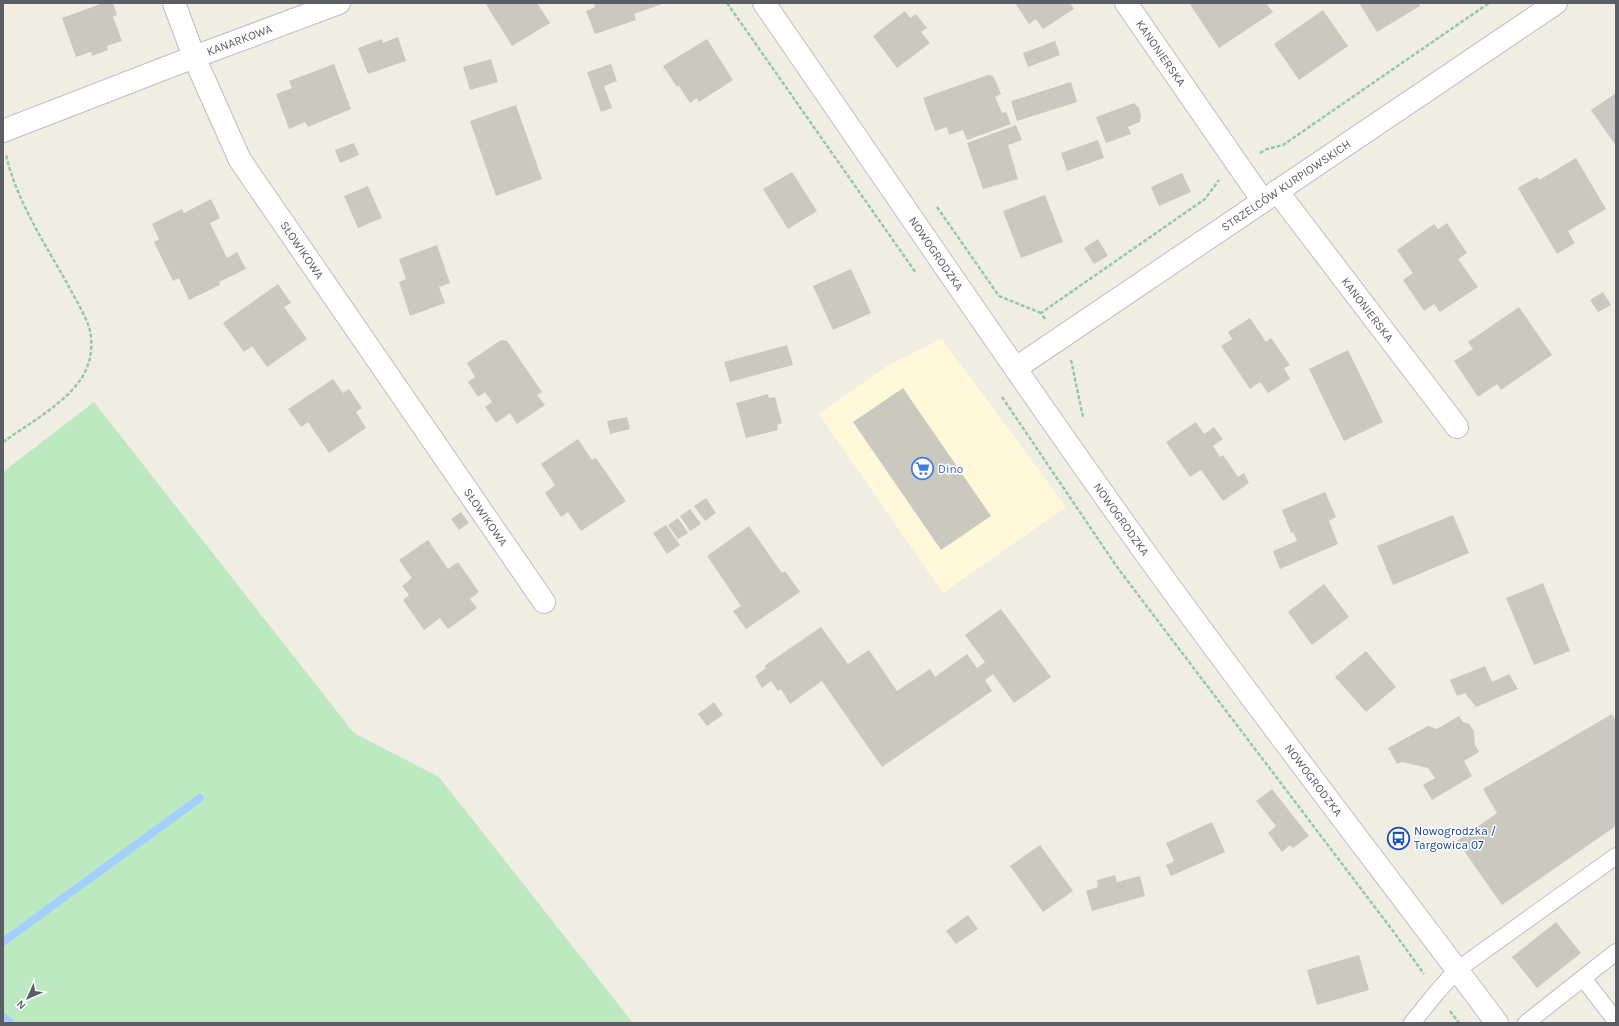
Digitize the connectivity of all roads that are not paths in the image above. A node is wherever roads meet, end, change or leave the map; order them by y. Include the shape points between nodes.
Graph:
1 (174, 3) edge
2 (339, 3) edge
3 (764, 3) edge
4 (1126, 3) edge
5 (1556, 3) edge
6 (194, 57) junction
7 (4, 140) edge
8 (1270, 196) junction
9 (1016, 368) junction
10 (1457, 427) dead end
11 (544, 602) dead end
12 (1616, 856) edge
13 (1616, 952) edge
14 (1457, 970) junction
15 (1583, 978) junction
16 (1616, 1021) edge
17 (1412, 1023) edge
18 (1497, 1023) edge
19 (1526, 1023) edge

1 - 6 street, KANARKOWA
2 - 6 street, KANARKOWA
3 - 9 street, NOWOGRODZKA
4 - 8 street, KANONIERSKA
5 - 8 street, STRZELCÓW KURPIOWSKICH
6 - 7 street
6 - 11 street, SŁOWIKOWA via 240,160
8 - 9 street, STRZELCÓW KURPIOWSKICH
8 - 10 street, KANONIERSKA
9 - 14 street, NOWOGRODZKA via 1193,619
12 - 14 lane
13 - 15 lane
14 - 17 lane
14 - 18 street, NOWOGRODZKA
15 - 16 lane
15 - 19 lane

